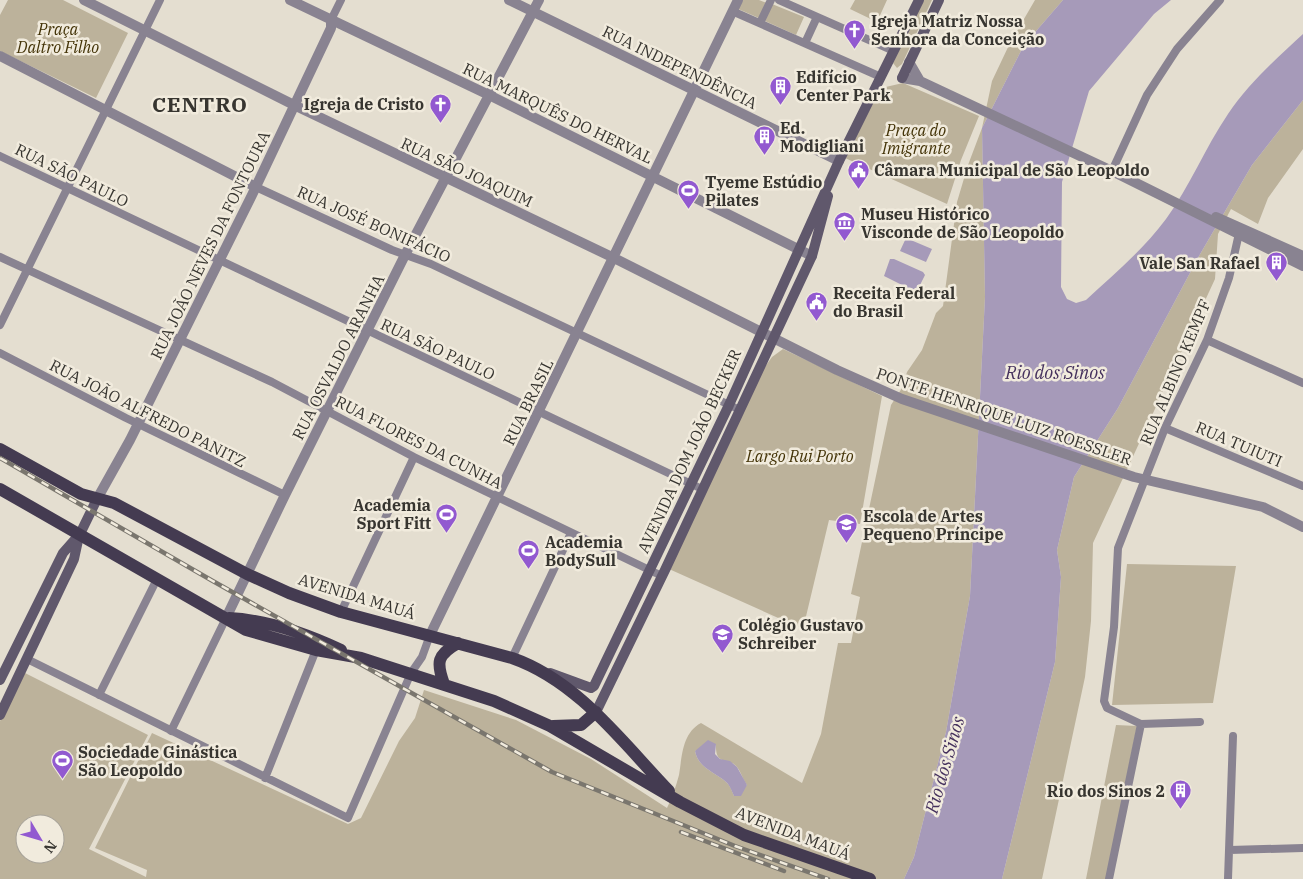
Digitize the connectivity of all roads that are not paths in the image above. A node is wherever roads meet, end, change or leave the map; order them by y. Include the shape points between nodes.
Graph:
1 (84, 0) edge
2 (160, 0) edge
3 (290, 0) edge
4 (341, 0) edge
5 (509, 0) edge
6 (539, 0) edge
7 (738, 0) edge
8 (770, 0) edge
9 (779, 0) edge
10 (919, 0) edge
11 (938, 0) edge
12 (1220, 0) edge
13 (732, 11) junction
14 (533, 12) junction
15 (817, 17) junction
16 (331, 20) junction
17 (760, 23) junction
18 (146, 30) junction
19 (805, 43) junction
20 (894, 51) junction
21 (0, 56) edge
22 (909, 62) junction
23 (881, 77) junction
24 (902, 78) junction
25 (920, 81) junction
26 (694, 91) junction
27 (489, 95) junction
28 (294, 105) junction
29 (106, 111) junction
30 (0, 156) edge
31 (839, 161) junction
32 (1112, 171) junction
33 (833, 174) junction
34 (653, 176) junction
35 (445, 178) junction
36 (256, 187) junction
37 (68, 189) junction
38 (1240, 231) junction
39 (799, 250) junction
40 (406, 255) junction
41 (812, 256) junction
42 (1303, 256) edge
43 (0, 257) edge
44 (614, 258) junction
45 (219, 260) junction
46 (1303, 266) edge
47 (27, 270) junction
48 (0, 325) edge
49 (367, 331) junction
50 (762, 332) junction
51 (578, 334) junction
52 (773, 338) junction
53 (180, 340) junction
54 (1207, 340) junction
55 (0, 353) edge
56 (837, 370) joint
57 (1303, 383) edge
58 (729, 405) junction
59 (740, 410) junction
60 (327, 411) junction
61 (540, 412) junction
62 (138, 424) junction
63 (1165, 428) junction
64 (0, 449) edge
65 (414, 457) junction
66 (691, 484) junction
67 (1303, 486) edge
68 (0, 489) edge
69 (702, 489) junction
70 (285, 496) junction
71 (498, 498) junction
72 (97, 500) junction
73 (1303, 526) edge
74 (571, 533) junction
75 (79, 536) junction
76 (650, 570) junction
77 (247, 574) junction
78 (662, 576) junction
79 (157, 579) junction
80 (342, 612) junction
81 (226, 618) junction
82 (430, 635) junction
83 (458, 643) junction
84 (316, 650) junction
85 (360, 658) junction
86 (512, 658) junction
87 (27, 659) junction
88 (539, 669) junction
89 (410, 673) junction
90 (0, 680) edge
91 (444, 684) junction
92 (99, 695) junction
93 (596, 712) junction
94 (0, 715) edge
95 (1200, 722) dead end
96 (1141, 724) junction
97 (550, 726) junction
98 (171, 731) junction
99 (1233, 736) dead end
100 (265, 778) junction
101 (680, 802) junction
102 (1303, 848) edge
103 (1230, 850) junction
104 (870, 879) edge
105 (1110, 879) edge
106 (1228, 879) edge

1 - 18 street, RUA SÃO JOAQUIM
2 - 18 street
3 - 16 street, RUA MARQUÊS DO HERVAL
4 - 16 street, RUA JOÃO NEVES DA FONTOURA
5 - 14 street, RUA INDEPENDÊNCIA
6 - 14 street, RUA OSVALDO ARANHA
7 - 13 street, RUA BRASIL
8 - 17 street
9 - 15 street
10 - 20 main road, AVENIDA DOM JOÃO BECKER
11 - 22 main road
12 - 32 street via 1177,49 1152,88
13 - 17 street
13 - 26 street, RUA BRASIL
14 - 26 street, RUA INDEPENDÊNCIA
14 - 27 street, RUA OSVALDO ARANHA
15 - 19 street
15 - 20 street
16 - 27 street, RUA MARQUÊS DO HERVAL
16 - 28 street, RUA JOÃO NEVES DA FONTOURA via 331,28
17 - 19 street
18 - 28 street, RUA SÃO JOAQUIM
18 - 29 street
19 - 23 street
20 - 23 main road, AVENIDA DOM JOÃO BECKER
20 - 24 main road via 892,70
21 - 29 street, RUA JOSÉ BONIFÁCIO
22 - 24 main road
22 - 25 street
23 - 24 main road
23 - 31 main road, AVENIDA DOM JOÃO BECKER
24 - 25 street
25 - 32 street
26 - 31 street, RUA INDEPENDÊNCIA
26 - 34 street, RUA BRASIL
27 - 34 street, RUA MARQUÊS DO HERVAL
27 - 35 street, RUA OSVALDO ARANHA
28 - 35 street, RUA SÃO JOAQUIM
28 - 36 street, RUA JOÃO NEVES DA FONTOURA
29 - 36 street, RUA JOSÉ BONIFÁCIO
29 - 37 street
30 - 37 street, RUA SÃO PAULO
31 - 33 main road, AVENIDA DOM JOÃO BECKER
32 - 38 street
33 - 39 main road, AVENIDA DOM JOÃO BECKER
33 - 41 main road, AVENIDA DOM JOÃO BECKER
34 - 39 street, RUA MARQUÊS DO HERVAL
34 - 44 street, RUA BRASIL
35 - 40 street, RUA OSVALDO ARANHA
35 - 44 street, RUA SÃO JOAQUIM
36 - 40 street, RUA JOSÉ BONIFÁCIO
36 - 45 street, RUA JOÃO NEVES DA FONTOURA
37 - 45 street, RUA SÃO PAULO
37 - 47 street
38 - 42 street
38 - 46 street
38 - 54 street, RUA ALBINO KEMPF via 1229,278
39 - 41 street, RUA MARQUÊS DO HERVAL
39 - 50 main road, AVENIDA DOM JOÃO BECKER
40 - 49 street, RUA OSVALDO ARANHA
40 - 51 street, RUA JOSÉ BONIFÁCIO
41 - 52 main road, AVENIDA DOM JOÃO BECKER
43 - 47 street, RUA FLORES DA CUNHA
44 - 50 street, RUA SÃO JOAQUIM
44 - 51 street, RUA BRASIL
45 - 49 street, RUA SÃO PAULO
45 - 53 street, RUA JOÃO NEVES DA FONTOURA
47 - 48 street
47 - 53 street, RUA FLORES DA CUNHA
49 - 60 street, RUA OSVALDO ARANHA
49 - 61 street, RUA SÃO PAULO
50 - 52 street, RUA SÃO JOAQUIM
50 - 58 main road, AVENIDA DOM JOÃO BECKER
51 - 58 street, RUA JOSÉ BONIFÁCIO
51 - 61 street, RUA BRASIL
52 - 56 street, RUA SÃO JOAQUIM
52 - 59 main road, AVENIDA DOM JOÃO BECKER
53 - 60 street, RUA FLORES DA CUNHA
53 - 62 street, RUA JOÃO NEVES DA FONTOURA
54 - 57 street
54 - 63 street, RUA ALBINO KEMPF
55 - 62 street, RUA JOÃO ALFREDO PANITZ
56 - 73 street, PONTE HENRIQUE LUIZ ROESSLER via 949,416 1134,477 1263,507
58 - 59 street, RUA JOSÉ BONIFÁCIO
58 - 66 main road, AVENIDA DOM JOÃO BECKER
59 - 69 main road, AVENIDA DOM JOÃO BECKER
60 - 65 street, RUA FLORES DA CUNHA
60 - 70 street, RUA OSVALDO ARANHA
61 - 66 street, RUA SÃO PAULO
61 - 71 street, RUA BRASIL
62 - 70 street, RUA JOÃO ALFREDO PANITZ
62 - 72 street, RUA JOÃO NEVES DA FONTOURA
63 - 67 street, RUA TUIUTI
63 - 96 street, RUA ALBINO KEMPF via 1118,548 1114,627 1104,700 1107,708
64 - 72 main road, AVENIDA MAUÁ
65 - 71 street, RUA FLORES DA CUNHA
65 - 80 street
66 - 69 street, RUA SÃO PAULO
66 - 76 main road, AVENIDA DOM JOÃO BECKER
68 - 75 main road, AVENIDA MAUÁ
69 - 78 main road, AVENIDA DOM JOÃO BECKER
70 - 77 street, RUA OSVALDO ARANHA
71 - 74 street, RUA FLORES DA CUNHA
71 - 82 street, RUA BRASIL
72 - 75 main road
72 - 77 main road, AVENIDA MAUÁ via 114,503
74 - 76 street, RUA FLORES DA CUNHA
74 - 86 street
75 - 79 main road, AVENIDA MAUÁ
75 - 87 main road via 74,559
75 - 90 main road via 63,553
76 - 78 street, RUA FLORES DA CUNHA
76 - 88 main road, AVENIDA DOM JOÃO BECKER via 593,687
77 - 80 main road, AVENIDA MAUÁ
77 - 81 street, RUA OSVALDO ARANHA
78 - 93 main road, AVENIDA DOM JOÃO BECKER
79 - 81 main road, AVENIDA MAUÁ
79 - 92 street
80 - 82 main road, AVENIDA MAUÁ
81 - 84 main road, AVENIDA MAUÁ via 246,630
81 - 85 main road, AVENIDA MAUÁ via 249,619 320,640
81 - 98 street, RUA OSVALDO ARANHA
82 - 83 main road, AVENIDA MAUÁ
82 - 89 street, RUA BRASIL via 422,657
83 - 86 main road, AVENIDA MAUÁ
83 - 91 main road via 445,651 439,661
84 - 85 main road, AVENIDA MAUÁ
84 - 100 street
85 - 89 main road, AVENIDA MAUÁ
86 - 88 main road, AVENIDA MAUÁ
87 - 92 street
87 - 94 main road
88 - 93 main road, AVENIDA MAUÁ
89 - 91 main road, AVENIDA MAUÁ
89 - 100 street, RUA BRASIL via 348,818
91 - 97 main road, AVENIDA MAUÁ via 494,701
92 - 98 street
93 - 97 main road via 581,724
93 - 101 main road, AVENIDA MAUÁ
95 - 96 street
96 - 105 street
97 - 101 main road, AVENIDA MAUÁ
98 - 100 street
99 - 103 street
101 - 104 main road, AVENIDA MAUÁ via 744,835
102 - 103 street
103 - 106 street

